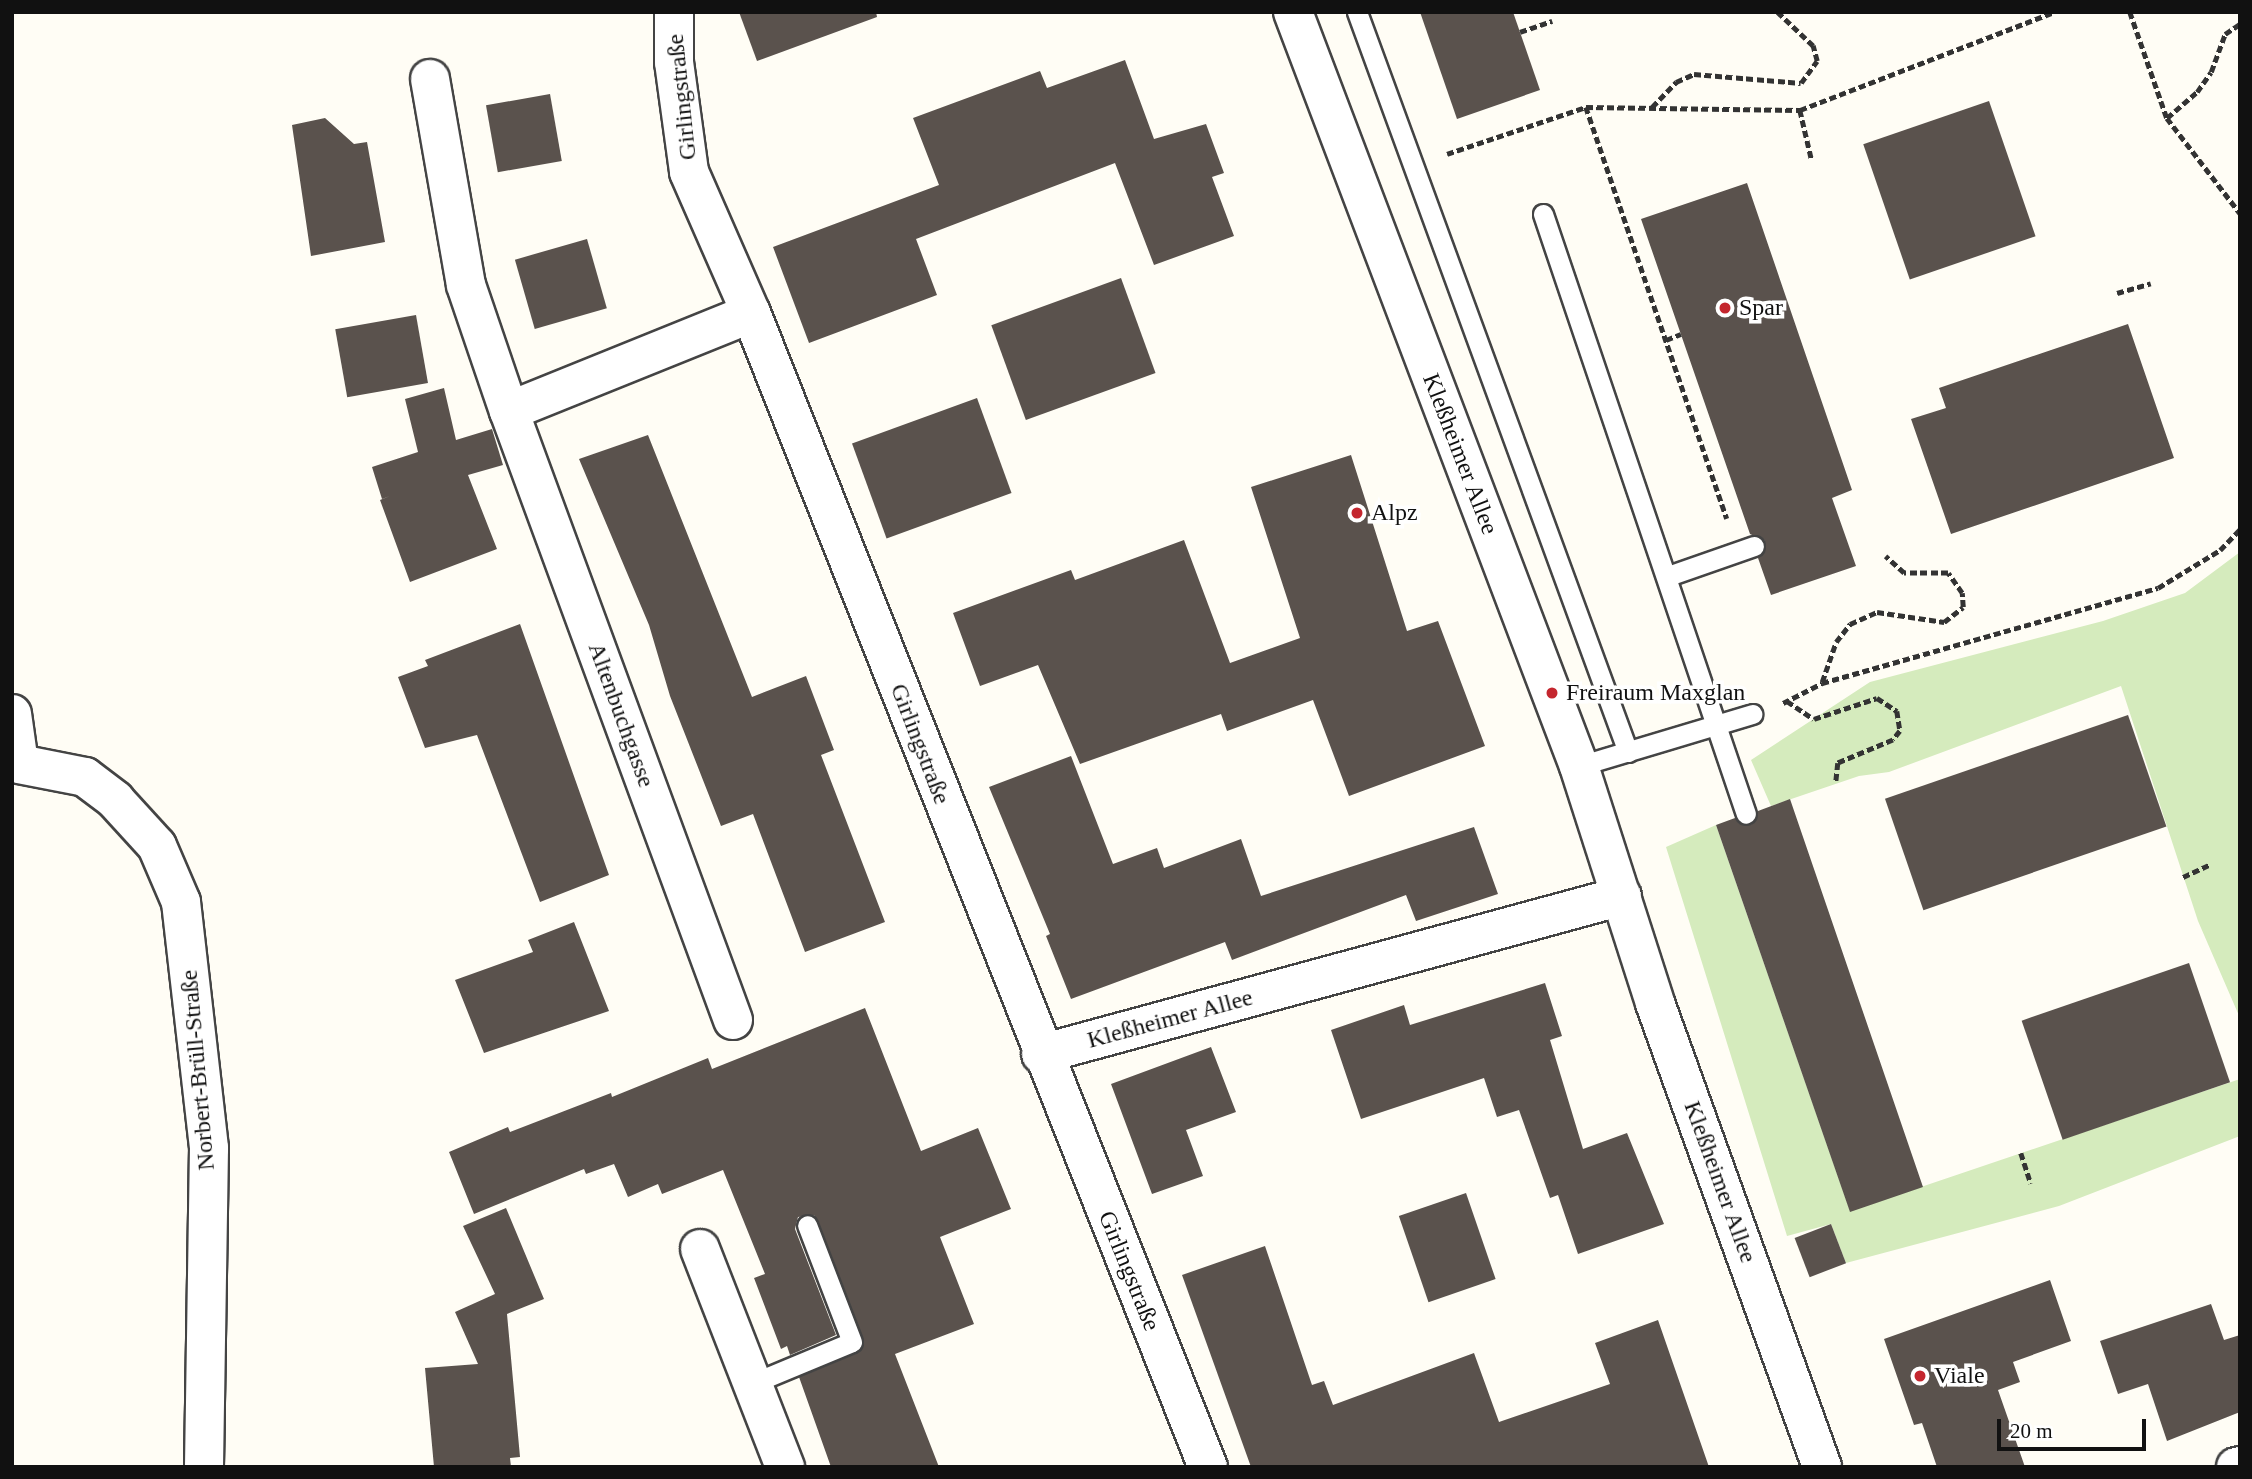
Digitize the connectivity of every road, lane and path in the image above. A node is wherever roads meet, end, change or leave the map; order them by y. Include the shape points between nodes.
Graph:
1 (674, 12) edge
2 (1293, 12) edge
3 (1357, 12) edge
4 (1777, 12) edge
5 (2054, 12) edge
6 (2130, 12) edge
7 (1552, 21) dead end
8 (2240, 24) edge
9 (1520, 32) dead end
10 (429, 79) dead end
11 (1586, 107) junction
12 (1651, 108) junction
13 (1800, 110) junction
14 (2168, 118) junction
15 (1812, 161) dead end
16 (1413, 165) junction
17 (2240, 213) edge
18 (1543, 214) dead end
19 (2151, 283) dead end
20 (2117, 293) dead end
21 (751, 313) junction
22 (1681, 334) dead end
23 (1666, 340) junction
24 (509, 411) junction
25 (2240, 529) edge
26 (1746, 549) joint
27 (1885, 556) dead end
28 (1668, 576) junction
29 (1822, 683) junction
30 (1787, 701) junction
31 (1752, 713) joint
32 (12, 714) edge
33 (1716, 725) junction
34 (1629, 751) junction
35 (1579, 766) junction
36 (16, 769) edge
37 (1836, 783) dead end
38 (1746, 814) dead end
39 (2209, 865) dead end
40 (2183, 877) dead end
41 (1622, 896) junction
42 (733, 1020) dead end
43 (1041, 1054) junction
44 (2021, 1153) dead end
45 (2031, 1183) dead end
46 (807, 1225) dead end
47 (700, 1249) dead end
48 (751, 1384) junction
49 (204, 1467) edge
50 (785, 1467) edge
51 (1208, 1467) edge
52 (1822, 1467) edge

1 - 21 street, Girlingstraße via 674,62 689,172
2 - 35 street, Kleßheimer Allee
3 - 16 lane
4 - 12 path via 1813,46 1817,61 1801,83 1694,74 1675,82
5 - 13 path
6 - 14 path
7 - 9 path
8 - 14 path via 2225,34 2211,72 2197,92
10 - 24 street, Altenbuchgasse via 466,285
11 - 12 path
11 - 16 path
11 - 23 path
12 - 13 path
13 - 15 path
14 - 17 path
16 - 34 lane
18 - 28 lane
19 - 20 path
21 - 24 street
21 - 43 street, Girlingstraße
22 - 23 path
23 - 26 path
24 - 42 street, Altenbuchgasse
25 - 29 path via 2220,550 2158,588
26 - 28 lane
27 - 29 path via 1904,573 1948,573 1962,593 1963,607 1944,622 1877,612 1850,624 1836,642
28 - 33 lane
29 - 30 path
30 - 31 path
30 - 37 path via 1814,719 1877,698 1897,711 1900,731 1893,740 1885,748 1838,763
31 - 33 lane
32 - 36 street
33 - 34 lane
33 - 38 lane
34 - 35 lane
35 - 41 street, Kleßheimer Allee
36 - 49 street, Norbert-Brüll-Straße via 85,776 115,800 157,846 181,902 209,1148
39 - 40 path
41 - 43 street, Kleßheimer Allee
41 - 52 street, Kleßheimer Allee via 1655,1003
43 - 51 street, Girlingstraße
44 - 45 path
46 - 48 lane via 852,1342
47 - 48 street
48 - 50 street

